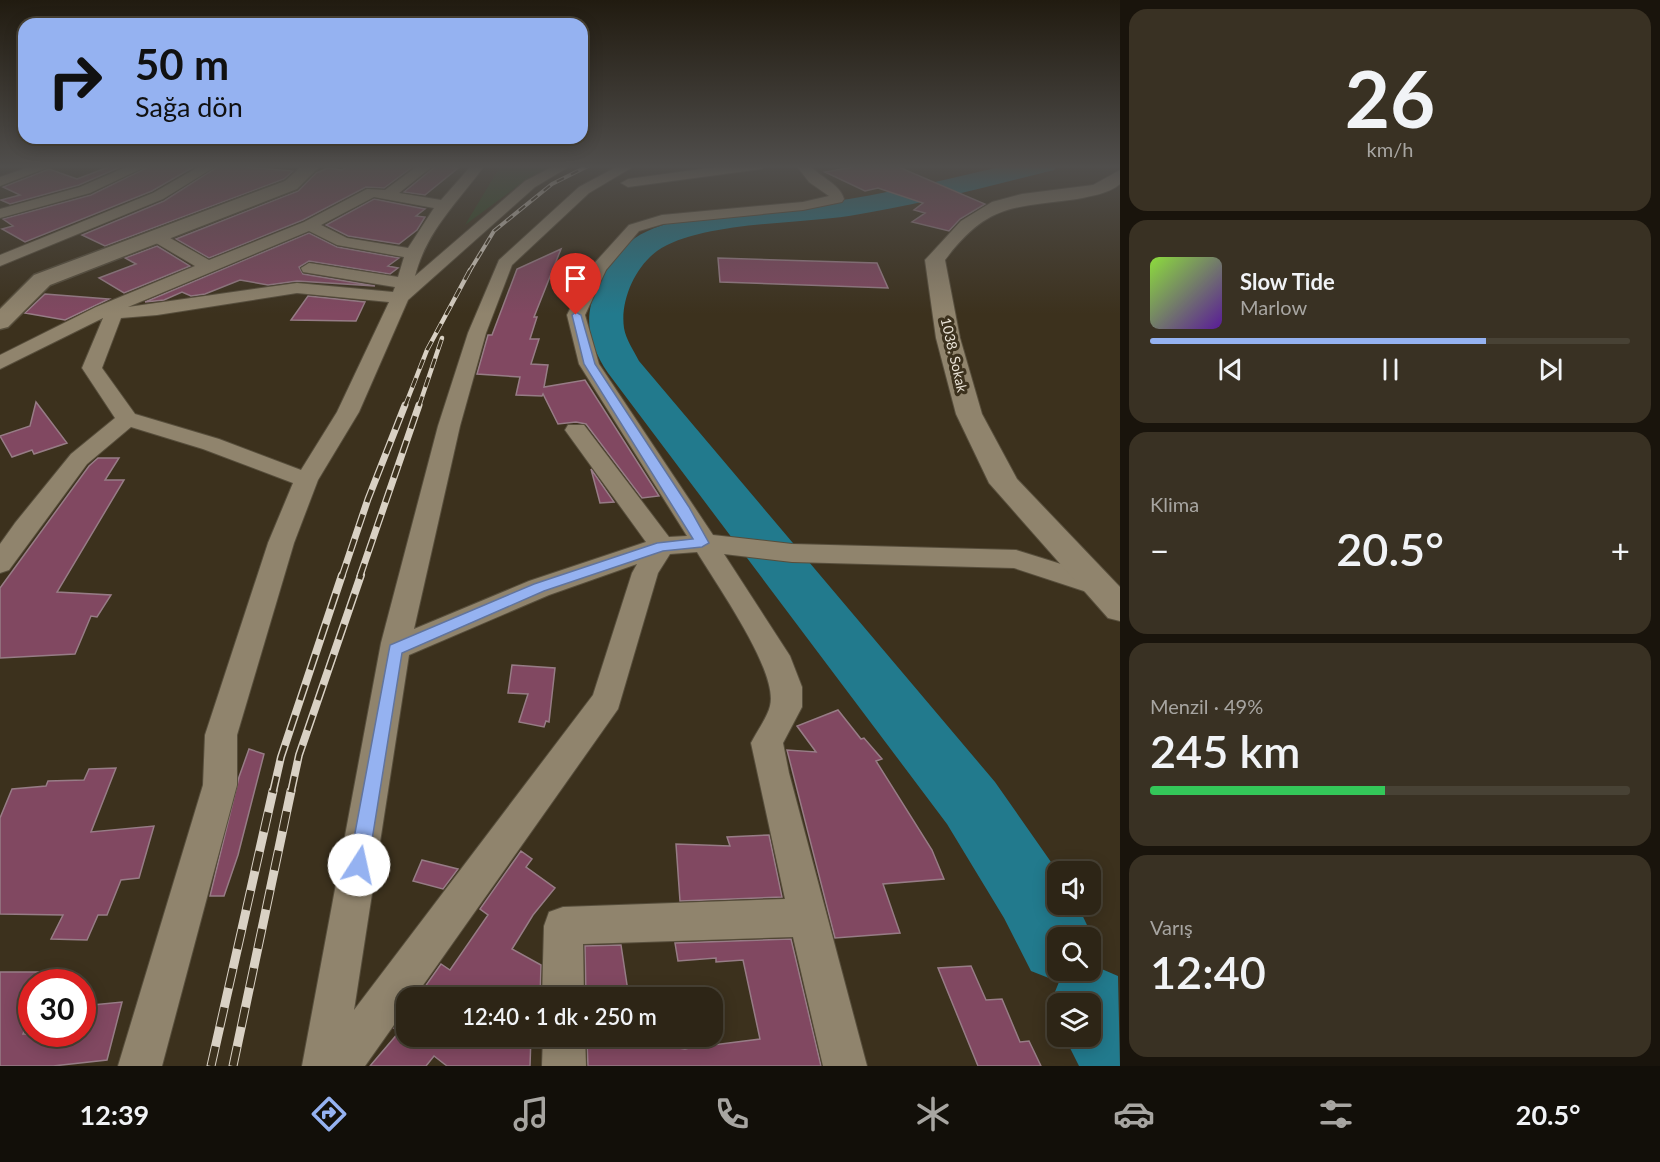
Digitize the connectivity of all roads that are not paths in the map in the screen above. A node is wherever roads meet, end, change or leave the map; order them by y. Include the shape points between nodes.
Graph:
1 (112, 215) edge
2 (214, 215) edge
3 (329, 215) edge
4 (437, 215) edge
5 (493, 215) edge
6 (557, 215) edge
7 (715, 215) edge
8 (982, 215) edge
9 (309, 225) junction
10 (157, 237) junction
11 (414, 254) junction
12 (0, 261) edge
13 (207, 266) junction
14 (309, 268) dead end
15 (402, 291) junction
16 (108, 312) junction
17 (0, 322) edge
18 (0, 363) edge
19 (127, 419) junction
20 (576, 430) dead end
21 (306, 480) junction
22 (710, 544) junction
23 (662, 546) junction
24 (0, 564) edge
25 (1096, 585) junction
26 (1120, 609) edge
27 (395, 649) junction
28 (810, 917) junction
29 (563, 987) edge
30 (564, 1047) edge
31 (140, 1066) edge
32 (324, 1066) edge
33 (339, 1066) edge
34 (564, 1066) edge
35 (845, 1066) edge

1 - 12 street
2 - 10 main road
3 - 9 street
4 - 11 street
5 - 15 street
6 - 27 street via 505,263 477,333 449,426
7 - 22 street via 662,220 634,228 598,268 576,315 589,364
8 - 25 street, 1038. Sokak via 950,239 935,260 948,338 974,424 1004,483
9 - 11 street via 343,242
9 - 13 street
10 - 13 street
10 - 17 main road via 42,280
11 - 15 street
13 - 16 street
14 - 15 street
15 - 16 street via 297,288 157,310
15 - 21 street via 348,412
16 - 18 street
16 - 19 street via 92,368
19 - 21 street via 211,444
19 - 24 street via 79,459
20 - 23 street
21 - 31 street via 281,543 221,735 220,785
22 - 23 street
22 - 25 street via 792,553 1016,559
22 - 28 street via 779,664 787,687 786,706 767,743
23 - 27 street via 539,588
23 - 33 street via 645,573 606,700
25 - 26 street, 1038. Sokak
27 - 32 street
28 - 29 street via 563,926
28 - 35 street
30 - 34 street

